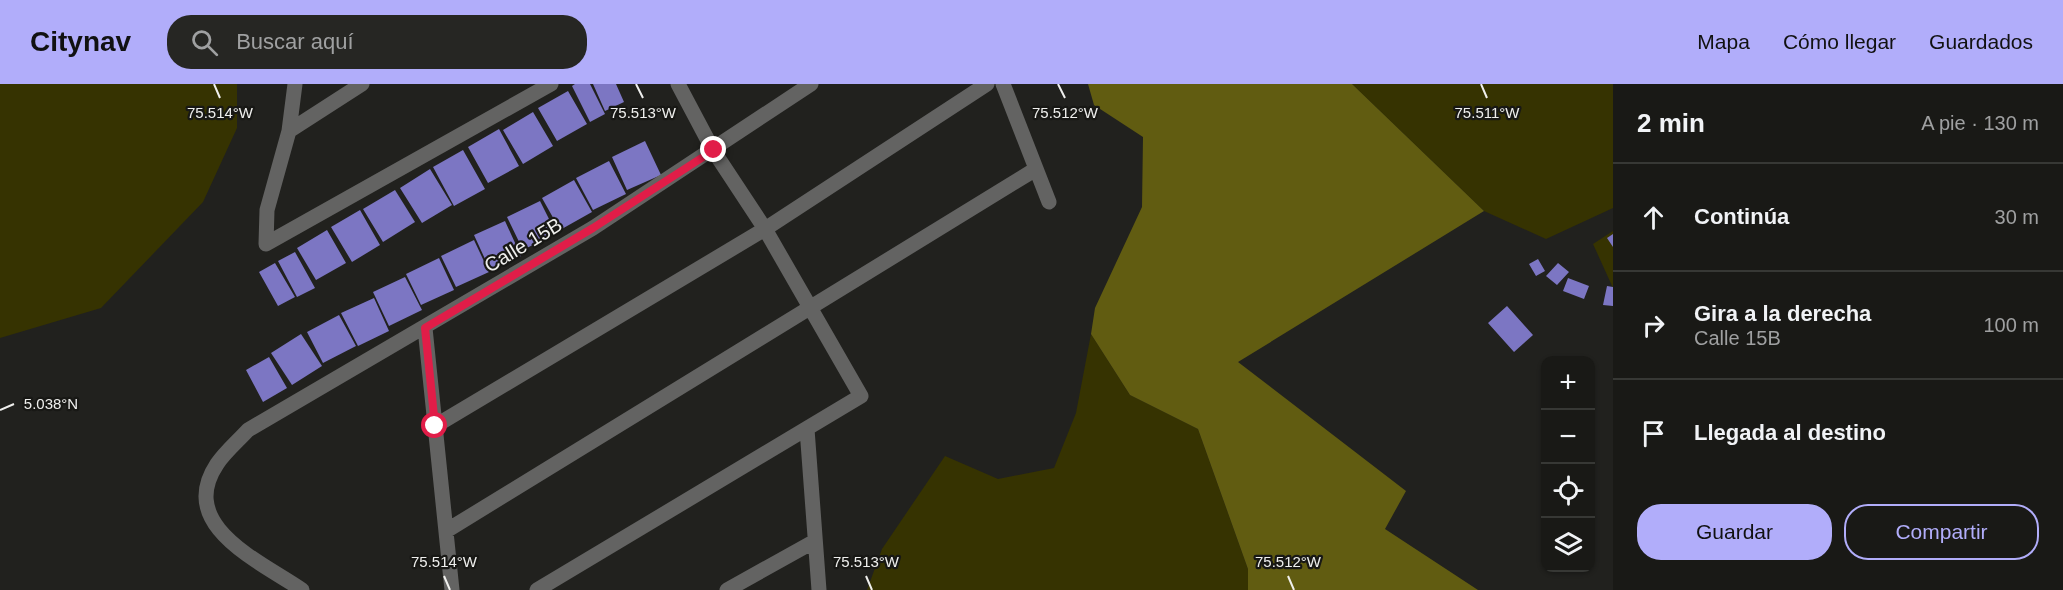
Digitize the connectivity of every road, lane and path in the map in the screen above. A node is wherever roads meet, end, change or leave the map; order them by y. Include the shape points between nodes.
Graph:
1 (295, 84) edge
2 (362, 84) edge
3 (551, 84) edge
4 (678, 84) edge
5 (811, 84) edge
6 (987, 84) edge
7 (1003, 84) edge
8 (289, 131) junction
9 (714, 150) junction
10 (1036, 169) junction
11 (1049, 202) dead end
12 (765, 229) junction
13 (812, 308) junction
14 (425, 328) junction
15 (435, 426) junction
16 (807, 429) junction
17 (446, 531) junction
18 (815, 541) junction
19 (302, 590) edge
20 (452, 590) edge
21 (537, 590) edge
22 (727, 590) edge
23 (819, 590) edge

1 - 8 street
2 - 8 street
3 - 8 street via 266,244 267,210
4 - 9 street
5 - 9 street, Calle 15B
6 - 12 street
7 - 10 street
9 - 12 street
9 - 14 street, Calle 15B
10 - 11 street
10 - 13 street
12 - 13 street
12 - 15 street
13 - 16 street via 861,396
13 - 17 street
14 - 15 street
14 - 19 street, Calle 15B via 248,430 217,464 208,484 205,506 220,534
15 - 17 street
16 - 18 street
16 - 21 street
17 - 20 street
18 - 22 street
18 - 23 street

